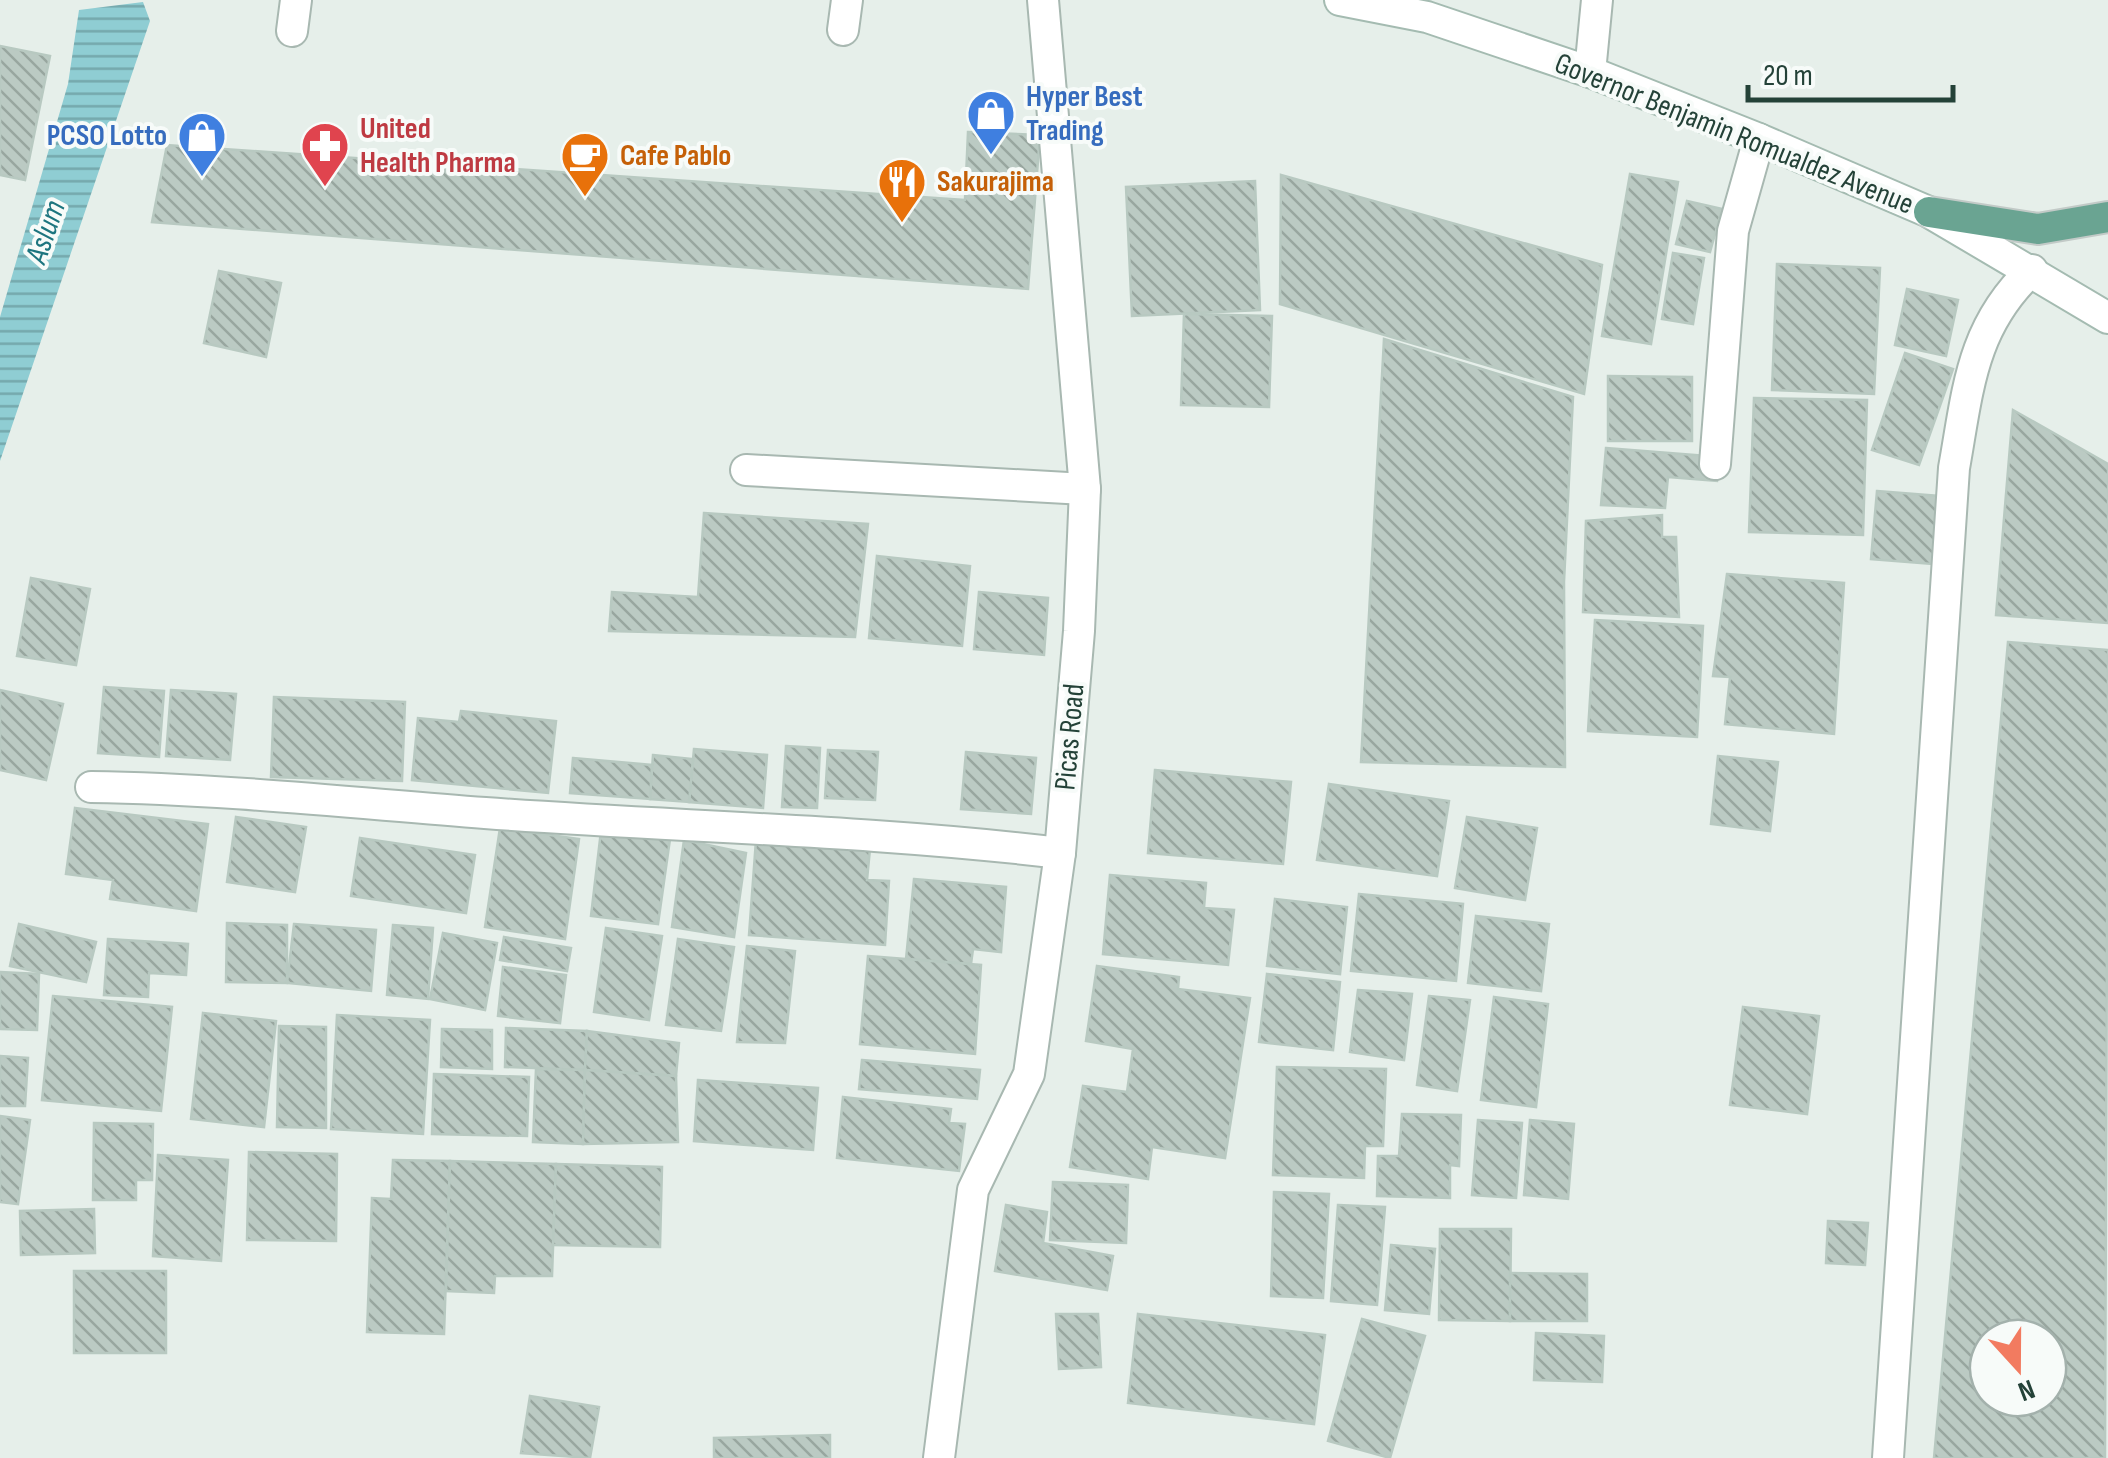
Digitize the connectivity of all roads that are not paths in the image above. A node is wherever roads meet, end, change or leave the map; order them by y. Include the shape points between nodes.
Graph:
1 (296, 0) edge
2 (1043, 0) edge
3 (1340, 0) edge
4 (1597, 0) edge
5 (292, 31) dead end
6 (1590, 72) junction
7 (1759, 140) junction
8 (1929, 212) junction
9 (2108, 216) edge
10 (2032, 270) junction
11 (2108, 318) edge
12 (1715, 464) dead end
13 (746, 470) dead end
14 (1085, 489) junction
15 (91, 787) dead end
16 (1060, 853) junction
17 (939, 1458) edge
18 (1888, 1458) edge

1 - 5 street
2 - 14 street, Picas Road
3 - 6 street, Governor Benjamin Romualdez Avenue via 1428,17
4 - 6 street
6 - 7 street, Governor Benjamin Romualdez Avenue
7 - 8 street, Governor Benjamin Romualdez Avenue
7 - 12 street via 1733,232
8 - 9 main road via 2038,229
8 - 10 street, Governor Benjamin Romualdez Avenue
10 - 11 street, Governor Benjamin Romualdez Avenue
10 - 18 street via 2005,295 1974,354 1954,468
13 - 14 street
14 - 16 street, Picas Road
15 - 16 street via 955,840
16 - 17 street, Picas Road via 1029,1074 973,1190

